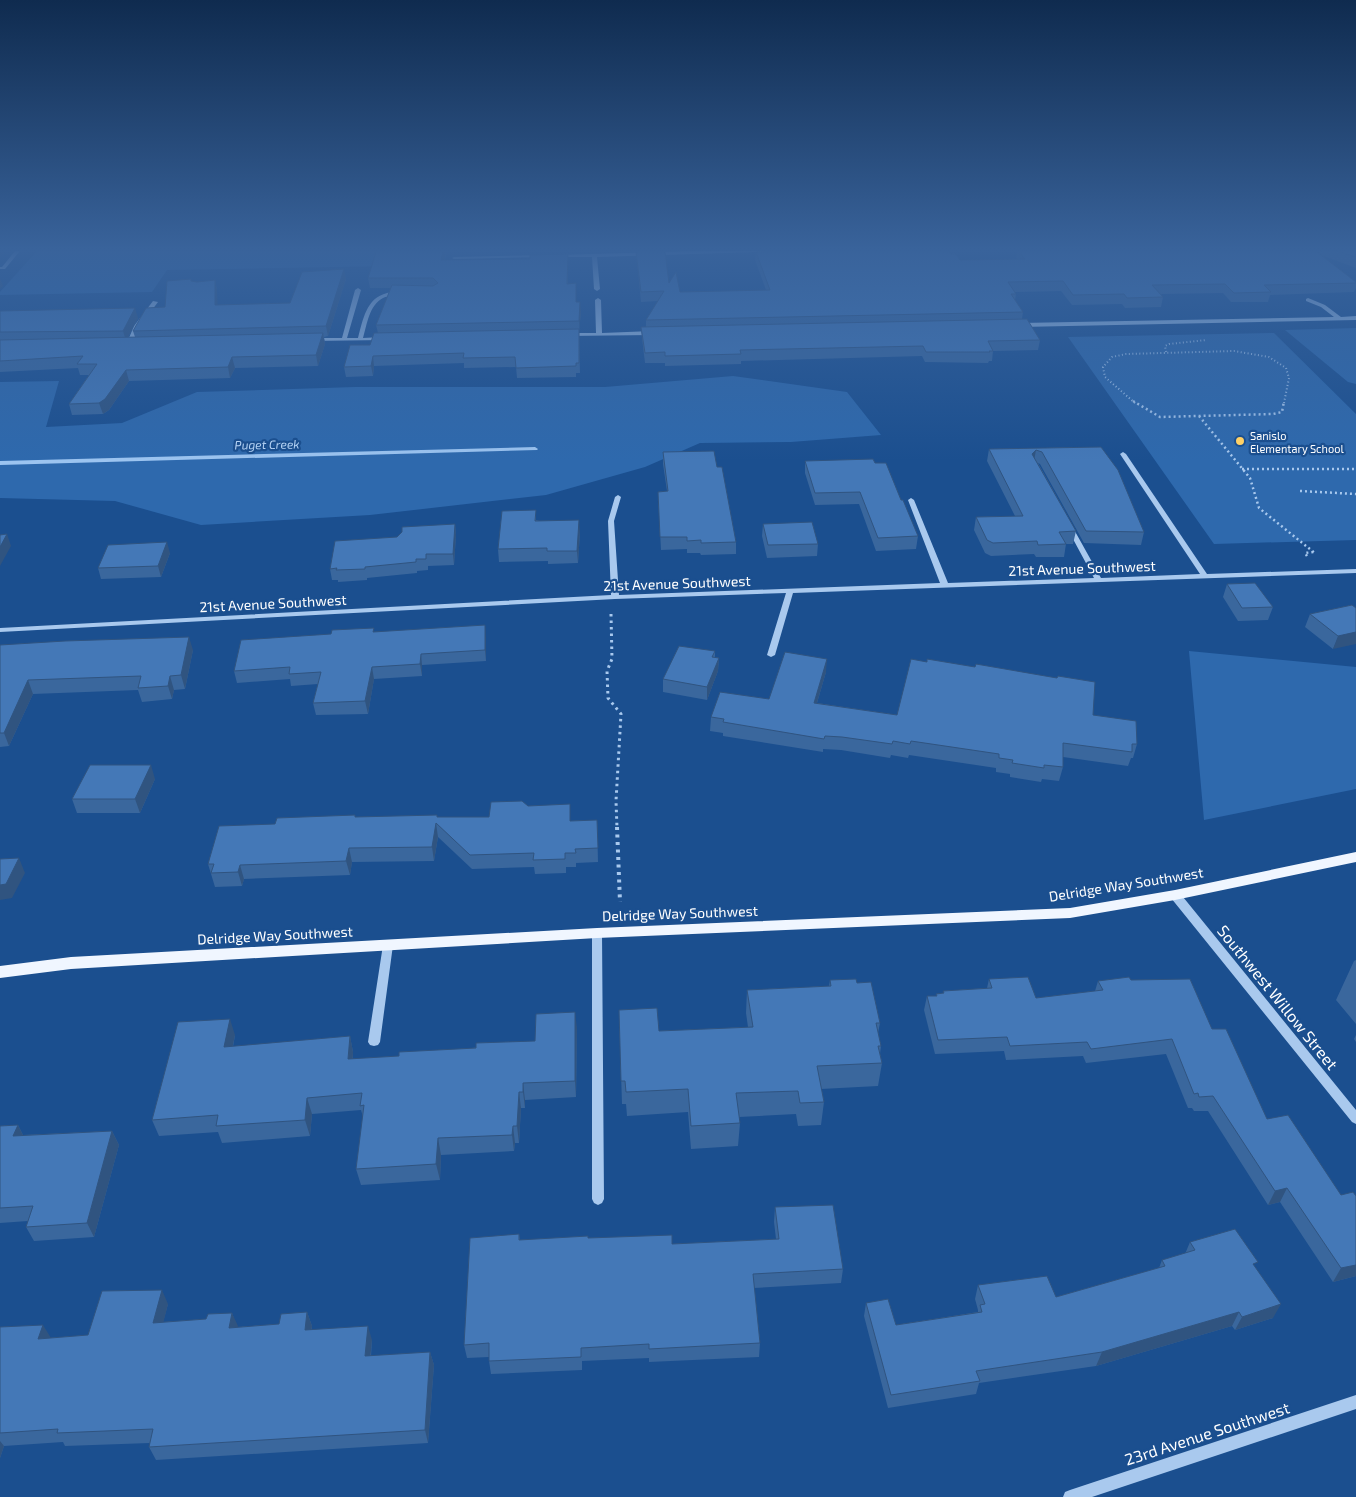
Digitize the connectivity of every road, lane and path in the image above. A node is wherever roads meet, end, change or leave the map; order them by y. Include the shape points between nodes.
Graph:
1 (141, 321) edge
2 (349, 321) edge
3 (366, 321) edge
4 (599, 321) edge
5 (1205, 321) edge
6 (1012, 325) edge
7 (658, 333) edge
8 (599, 334) junction
9 (561, 335) edge
10 (389, 338) edge
11 (344, 339) junction
12 (360, 339) junction
13 (305, 340) edge
14 (139, 344) edge
15 (119, 345) edge
16 (129, 345) junction
17 (1199, 416) junction
18 (1123, 454) dead end
19 (1242, 468) junction
20 (1356, 469) edge
21 (1300, 491) dead end
22 (1356, 494) edge
23 (618, 497) dead end
24 (911, 500) dead end
25 (1067, 522) edge
26 (1356, 571) edge
27 (1331, 572) junction
28 (1205, 577) junction
29 (1099, 580) junction
30 (945, 586) junction
31 (790, 591) junction
32 (615, 597) junction
33 (0, 630) edge
34 (771, 655) dead end
35 (1356, 857) edge
36 (1175, 895) junction
37 (620, 902) dead end
38 (597, 933) junction
39 (388, 945) junction
40 (0, 972) edge
41 (374, 1042) dead end
42 (1356, 1119) edge
43 (598, 1198) dead end
44 (1356, 1402) edge
45 (1070, 1497) edge

1 - 16 street
2 - 11 street
3 - 12 street
4 - 8 street
5 - 6 street
7 - 8 street
8 - 9 street
10 - 12 street
11 - 12 street
11 - 13 street
14 - 16 street
15 - 16 street
17 - 17 path via 1160,416 1143,409 1105,377 1103,367 1112,356 1126,354 1234,351 1269,357 1286,368 1289,378 1282,412
17 - 19 path
18 - 28 street
19 - 20 path
19 - 27 path via 1250,478 1259,508 1310,548
21 - 22 path
23 - 32 street via 611,521
24 - 30 street
25 - 29 street
26 - 27 street, 21st Avenue Southwest
27 - 28 street, 21st Avenue Southwest
28 - 29 street, 21st Avenue Southwest
29 - 30 street, 21st Avenue Southwest
30 - 31 street, 21st Avenue Southwest
31 - 32 street, 21st Avenue Southwest
31 - 34 street
32 - 33 street, 21st Avenue Southwest
32 - 37 path via 611,605 612,659 607,671 608,698 621,714 616,801
35 - 36 main road, Delridge Way Southwest
36 - 38 main road, Delridge Way Southwest via 1070,913
36 - 42 street, Southwest Willow Street
38 - 39 main road, Delridge Way Southwest
38 - 43 street
39 - 40 main road, Delridge Way Southwest via 71,963
39 - 41 street
44 - 45 street, 23rd Avenue Southwest

